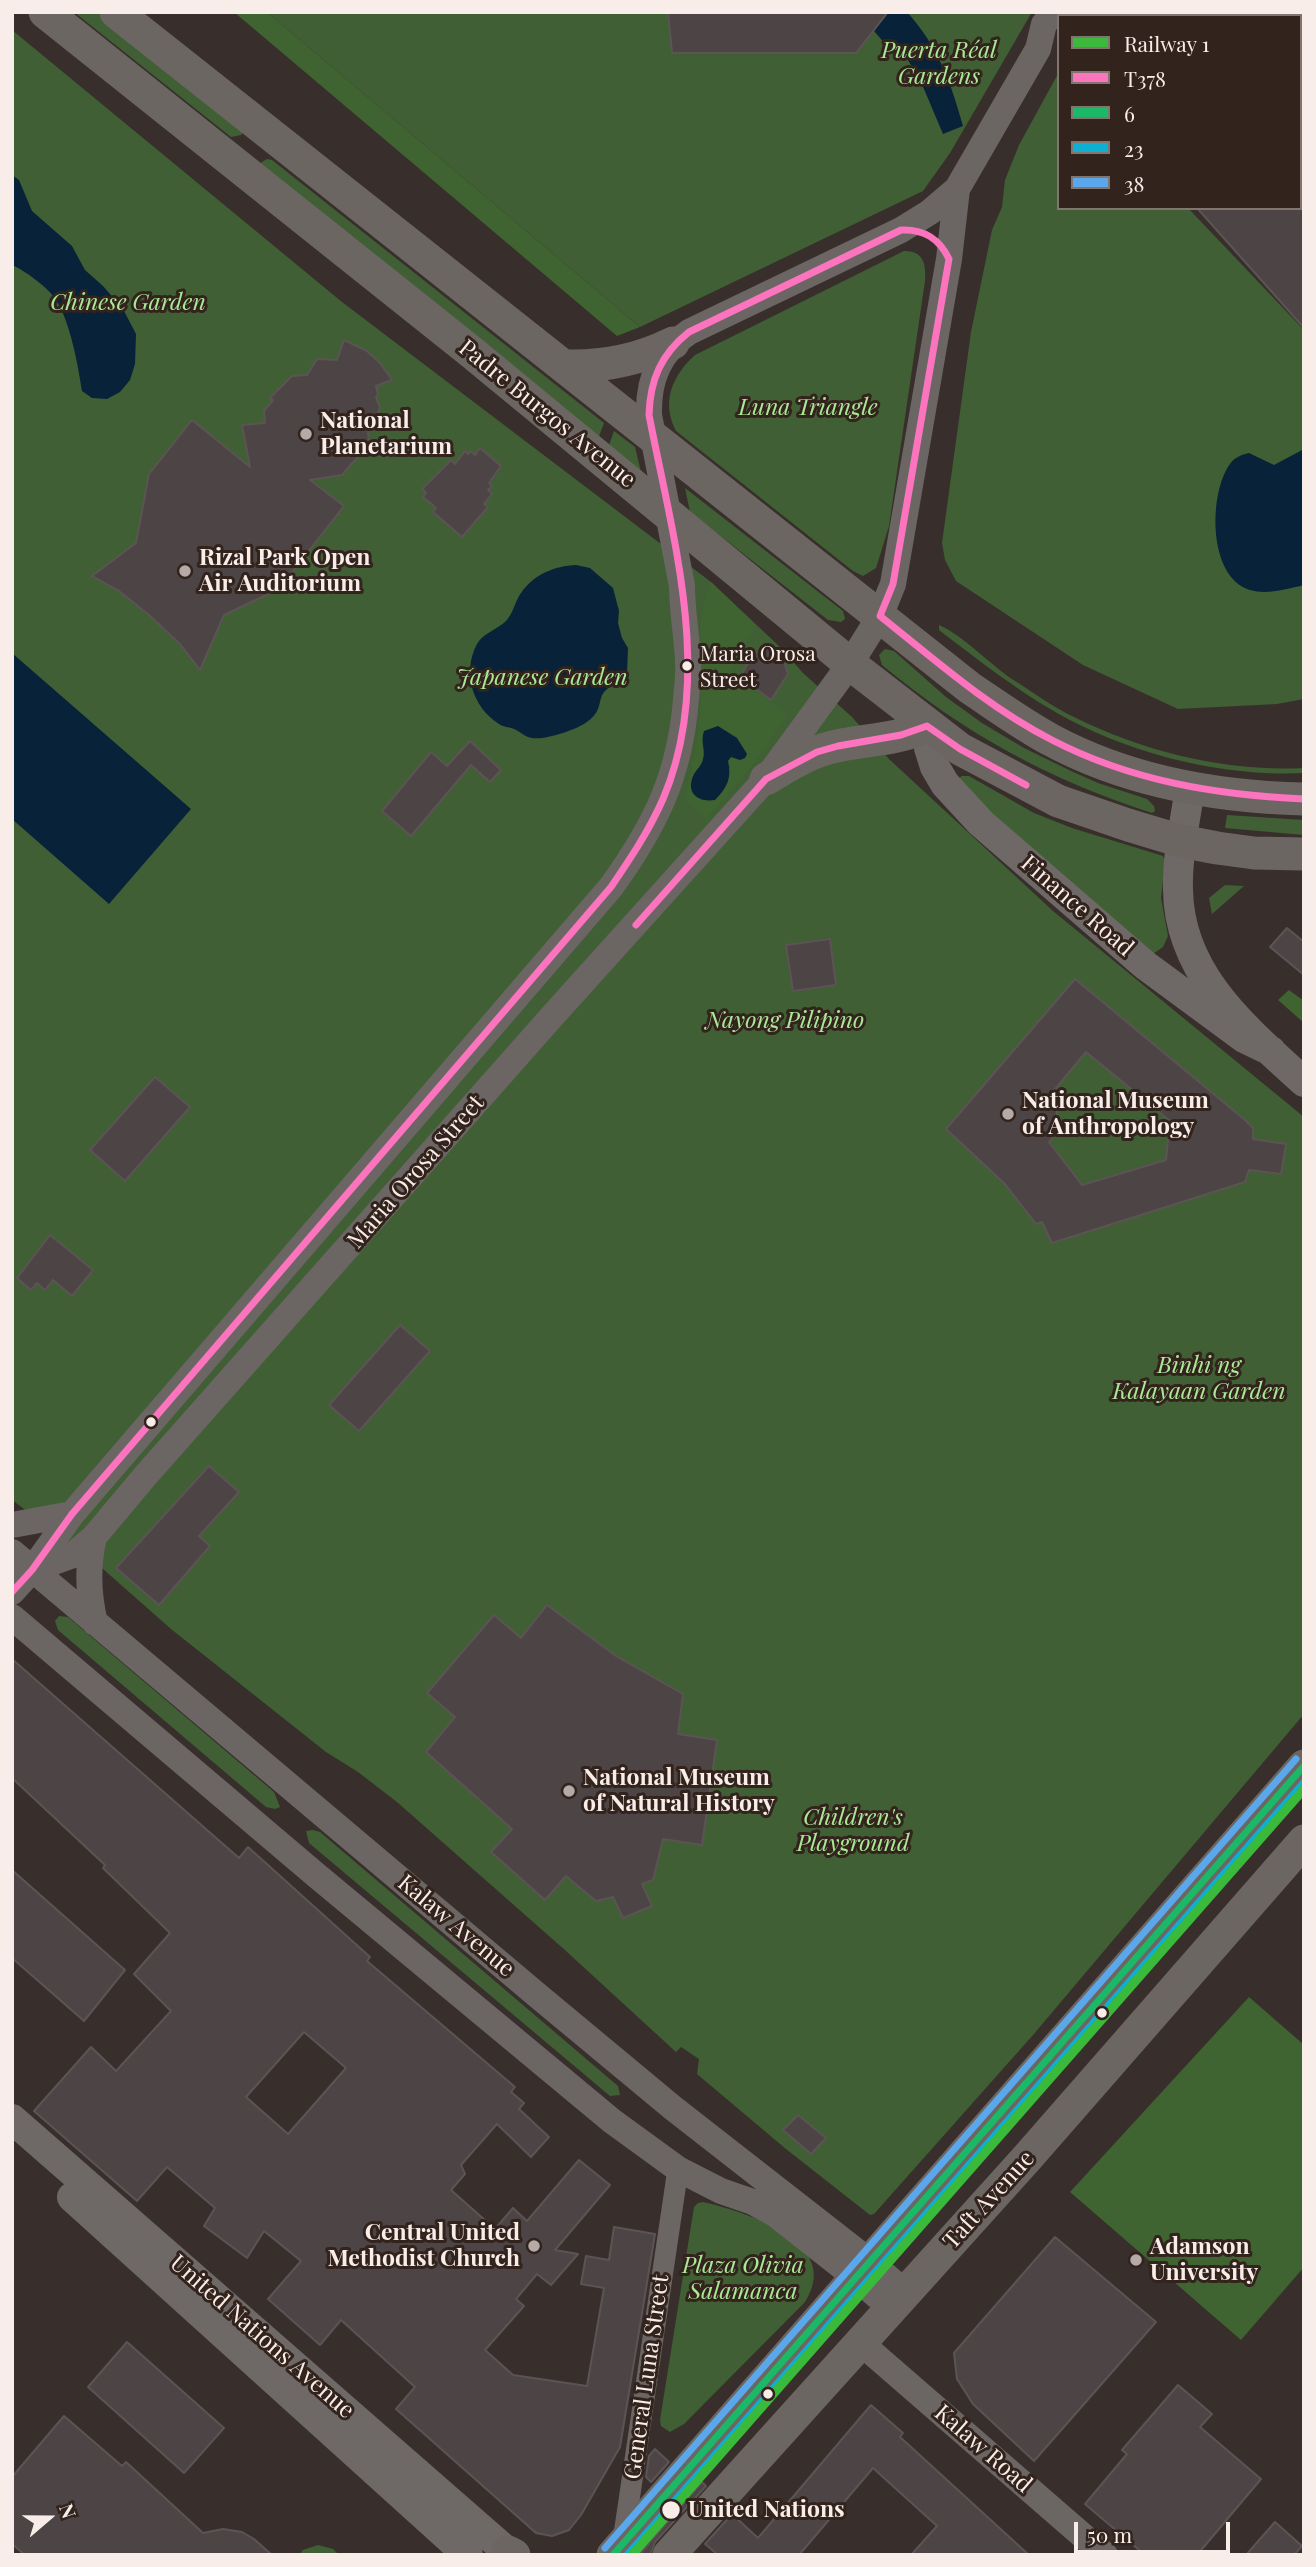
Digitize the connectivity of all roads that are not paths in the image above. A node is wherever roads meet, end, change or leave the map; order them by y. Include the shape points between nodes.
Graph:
1 (45, 12) edge
2 (116, 12) edge
3 (1055, 12) edge
4 (1057, 31) edge
5 (1038, 49) junction
6 (265, 131) junction
7 (238, 167) junction
8 (957, 189) junction
9 (901, 230) junction
10 (949, 259) junction
11 (673, 343) junction
12 (566, 366) junction
13 (653, 435) junction
14 (668, 512) junction
15 (880, 616) junction
16 (850, 664) junction
17 (927, 726) junction
18 (766, 779) junction
19 (1190, 788) junction
20 (1304, 799) edge
21 (1181, 841) junction
22 (1304, 854) edge
23 (1184, 933) junction
24 (1145, 965) junction
25 (1270, 1051) junction
26 (1304, 1082) edge
27 (72, 1514) junction
28 (12, 1525) edge
29 (94, 1537) junction
30 (12, 1552) edge
31 (32, 1570) junction
32 (12, 1592) edge
33 (12, 1617) edge
34 (95, 1623) junction
35 (1304, 1766) edge
36 (1304, 1840) edge
37 (13, 2126) edge
38 (678, 2169) junction
39 (862, 2269) junction
40 (899, 2301) junction
41 (862, 2344) junction
42 (614, 2551) edge
43 (511, 2554) edge
44 (468, 2555) edge
45 (669, 2555) edge
46 (1105, 2555) edge

1 - 7 main road, Padre Burgos Avenue
2 - 6 main road, Padre Burgos Avenue
3 - 5 street via 1044,24
4 - 5 street
5 - 8 street
6 - 7 main road
6 - 12 main road, Padre Burgos Avenue
7 - 14 main road, Padre Burgos Avenue
8 - 9 street
8 - 10 street
9 - 10 street via 927,232 941,243
9 - 11 street
10 - 15 street via 893,584
11 - 12 main road via 620,363
11 - 13 street, Maria Orosa Street via 650,386
12 - 13 main road, Padre Burgos Avenue
13 - 14 street, Maria Orosa Street
13 - 15 main road, Padre Burgos Avenue
14 - 16 main road, Padre Burgos Avenue
14 - 27 street, Maria Orosa Street via 682,586 688,663 678,756 667,794 650,828 611,887
15 - 16 street, Maria Orosa Street
15 - 19 main road, Padre Burgos Avenue via 970,688 1052,740 1100,761
16 - 17 main road, Padre Burgos Avenue
16 - 18 street, Maria Orosa Street
17 - 18 main road via 907,736 824,749
17 - 21 main road, Padre Burgos Avenue via 996,770 1058,801
17 - 24 main road, Finance Road via 929,748 945,784 981,823
18 - 29 street, Maria Orosa Street
19 - 20 main road, Padre Burgos Avenue
19 - 21 main road, Finance Road
21 - 22 main road, Padre Burgos Avenue via 1254,853
21 - 23 main road, Finance Road via 1178,888
23 - 24 main road via 1179,950 1167,962 1159,967
23 - 25 main road, Finance Road via 1211,989
24 - 25 main road, Finance Road via 1244,1038
25 - 26 main road, Finance Road
27 - 28 street
27 - 31 street, Maria Orosa Street
29 - 31 street, Maria Orosa Street via 74,1555
29 - 34 street via 89,1591
30 - 31 street, Kalaw Avenue
31 - 32 street, Maria Orosa Street
31 - 34 street, Kalaw Avenue
33 - 38 street, Kalaw Avenue via 612,2122
34 - 39 street, Kalaw Avenue
35 - 39 main road
36 - 40 main road, Taft Avenue
37 - 43 main road, United Nations Avenue
37 - 44 main road, United Nations Avenue
38 - 39 street, Kalaw Avenue via 753,2202
38 - 42 street, General Luna Street
39 - 40 street, Kalaw Avenue
39 - 42 main road
40 - 41 main road, Taft Avenue
41 - 45 main road, Taft Avenue
41 - 46 street, Kalaw Road

